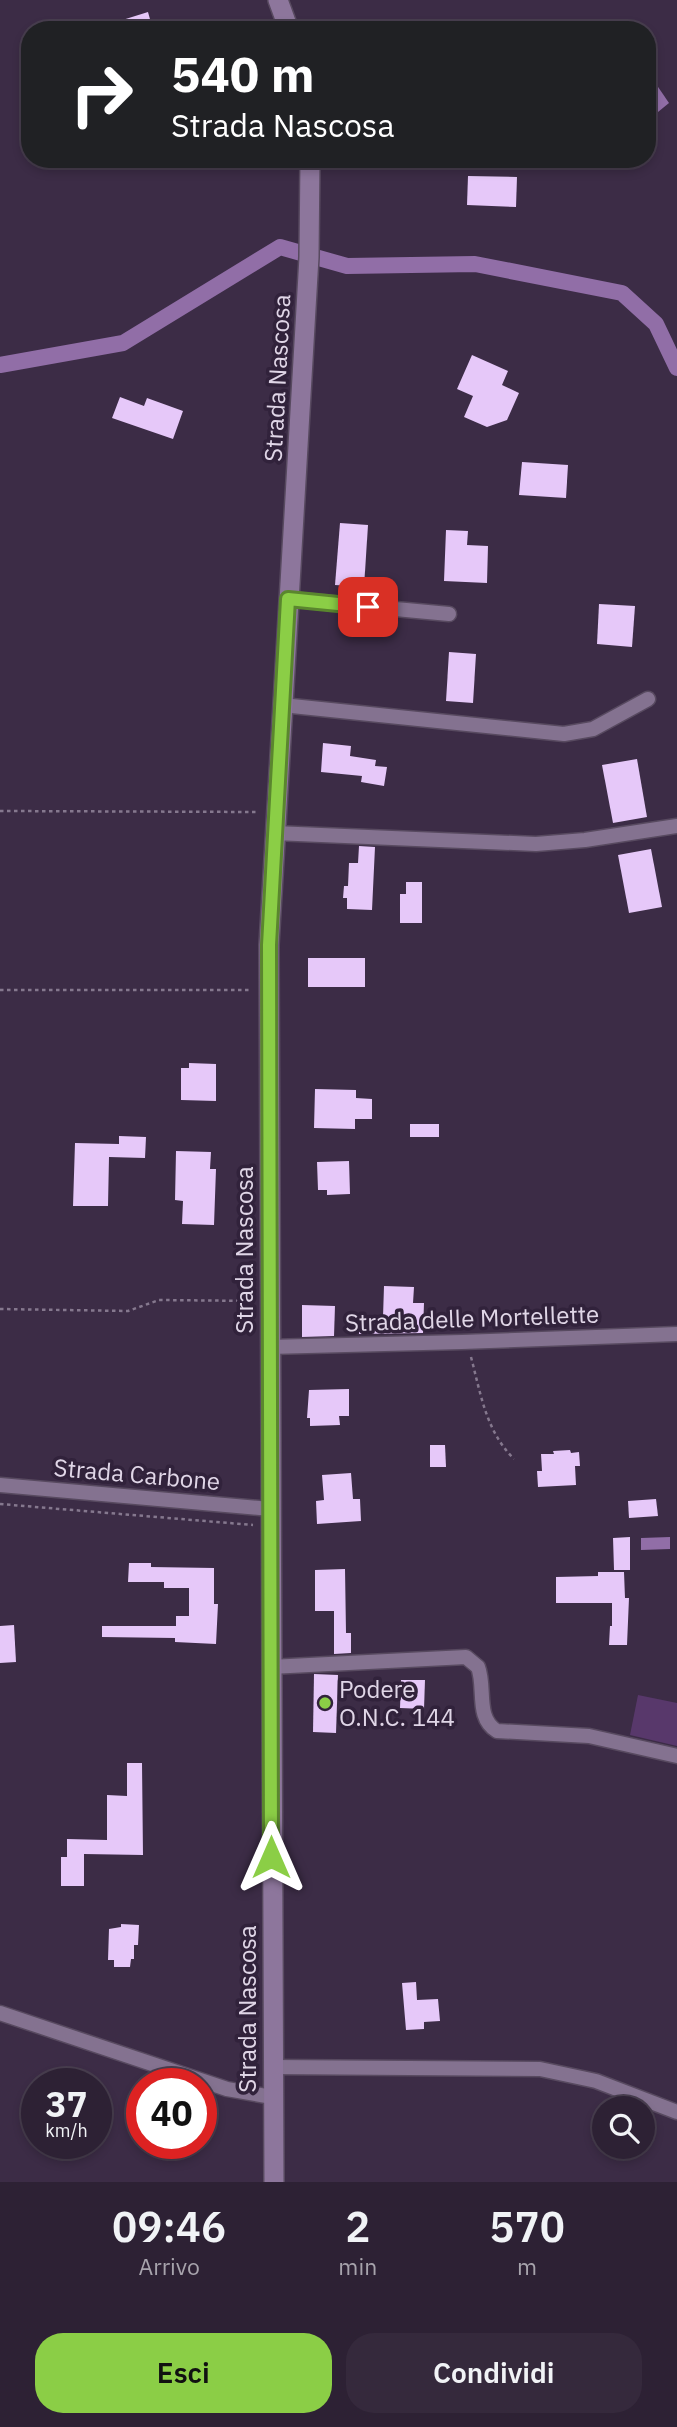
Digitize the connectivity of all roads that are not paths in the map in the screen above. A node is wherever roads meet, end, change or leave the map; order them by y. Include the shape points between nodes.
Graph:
1 (278, 0) edge
2 (286, 21) edge
3 (310, 168) edge
4 (288, 599) junction
5 (449, 614) dead end
6 (648, 699) dead end
7 (282, 705) junction
8 (677, 826) edge
9 (274, 833) junction
10 (677, 1334) edge
11 (269, 1347) junction
12 (0, 1485) edge
13 (270, 1518) junction
14 (270, 1667) junction
15 (677, 1756) edge
16 (0, 2013) edge
17 (272, 2067) junction
18 (272, 2097) junction
19 (677, 2112) edge
20 (274, 2182) edge

1 - 2 street
3 - 4 street, Strada Nascosa
4 - 5 street
4 - 7 street, Strada Nascosa
6 - 7 street via 593,729 564,734
7 - 9 street, Strada Nascosa
8 - 9 street via 536,844
9 - 11 street, Strada Nascosa via 268,990
10 - 11 street, Strada delle Mortellette
11 - 13 street, Strada Nascosa
12 - 13 street, Strada Carbone
13 - 14 street, Strada Nascosa
14 - 15 street via 466,1657 478,1667 485,1718 498,1731 589,1736
14 - 17 street, Strada Nascosa
16 - 18 street via 227,2089
17 - 18 street, Strada Nascosa
17 - 19 street via 540,2069 596,2081
18 - 20 street, Strada Nascosa

